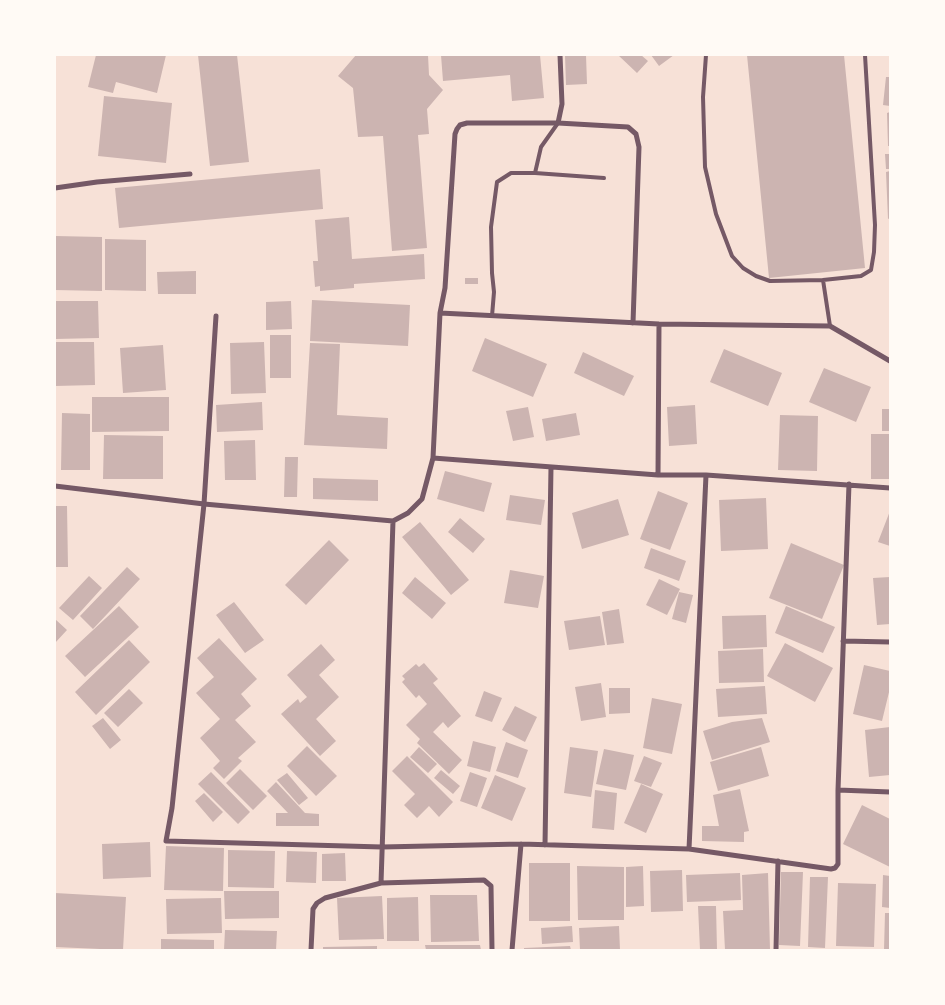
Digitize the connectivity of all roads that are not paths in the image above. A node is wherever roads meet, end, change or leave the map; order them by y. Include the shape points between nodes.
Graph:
1 (560, 55) edge
2 (706, 55) edge
3 (865, 55) edge
4 (558, 123) junction
5 (535, 173) junction
6 (190, 174) dead end
7 (604, 178) dead end
8 (55, 188) edge
9 (823, 280) junction
10 (440, 313) junction
11 (216, 316) dead end
12 (492, 316) junction
13 (633, 323) junction
14 (659, 324) junction
15 (830, 326) junction
16 (890, 361) edge
17 (434, 458) junction
18 (551, 467) junction
19 (658, 475) junction
20 (706, 475) junction
21 (849, 484) junction
22 (55, 486) edge
23 (890, 488) edge
24 (204, 504) junction
25 (393, 521) junction
26 (843, 641) junction
27 (890, 642) edge
28 (838, 790) junction
29 (890, 792) edge
30 (521, 844) junction
31 (544, 846) junction
32 (382, 847) junction
33 (689, 849) junction
34 (778, 861) junction
35 (381, 883) junction
36 (310, 950) edge
37 (492, 950) edge
38 (512, 950) edge
39 (776, 950) edge

1 - 4 street via 562,104
2 - 9 lane via 703,97 705,167 716,214 732,256 743,268 770,281
3 - 9 lane via 875,225 871,270 861,276
4 - 5 lane via 541,148
4 - 10 street via 476,122 460,125 457,129 445,288
4 - 13 street via 628,127 636,134 639,147
5 - 7 lane
5 - 12 lane via 511,173 497,182 492,227
6 - 8 street
9 - 15 lane
10 - 12 street
10 - 17 street
11 - 24 street
12 - 13 street
13 - 14 street
14 - 15 street
14 - 19 street
15 - 16 street
17 - 18 street
17 - 25 street via 422,499 408,513
18 - 19 street
18 - 31 street
19 - 20 street
20 - 21 street
20 - 33 street
21 - 23 street
21 - 26 street
22 - 24 street
24 - 25 street
24 - 32 street via 166,841
25 - 32 street
26 - 27 street
26 - 28 street
28 - 29 street
28 - 34 street via 838,864 835,868
30 - 31 street
30 - 32 street
30 - 38 street
31 - 33 street
32 - 35 street
33 - 34 street
34 - 39 street
35 - 36 street via 317,903 313,909
35 - 37 street via 488,882 491,886

